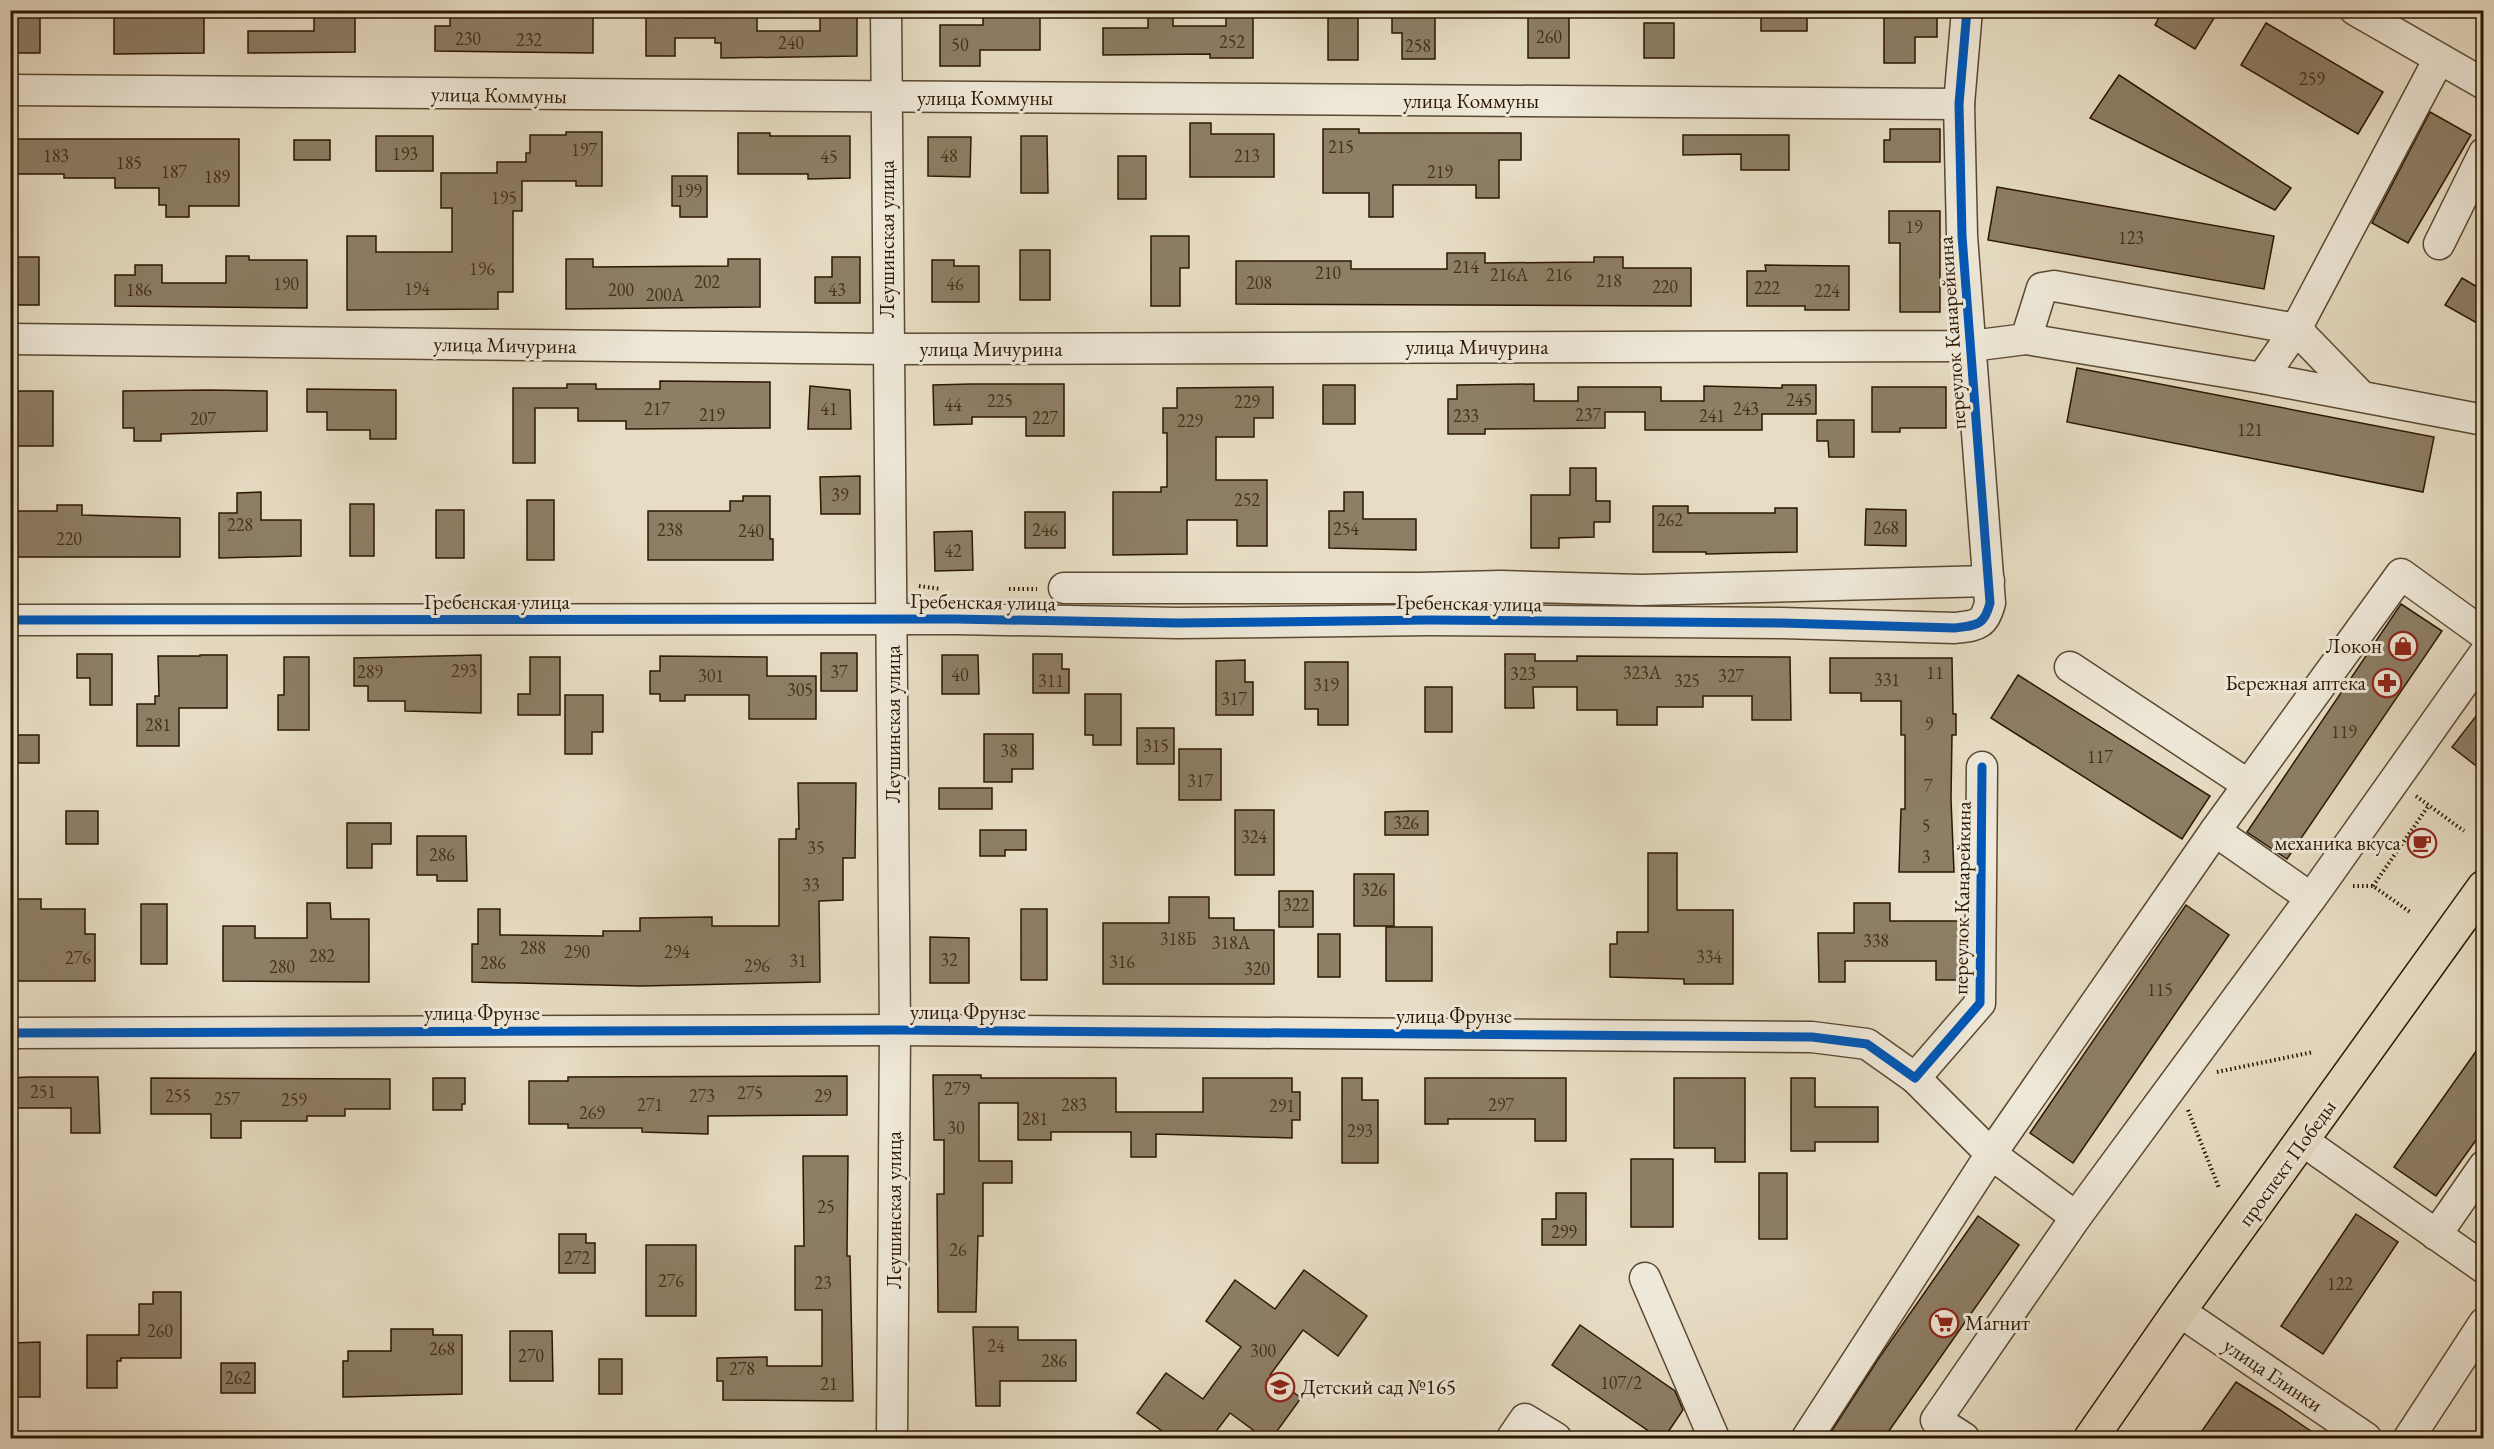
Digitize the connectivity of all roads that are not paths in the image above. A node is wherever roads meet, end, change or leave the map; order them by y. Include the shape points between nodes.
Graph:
1 (886, 10) edge
2 (1966, 10) edge
3 (2355, 10) edge
4 (2439, 59) junction
5 (2484, 84) edge
6 (10, 90) edge
7 (886, 98) junction
8 (1959, 104) junction
9 (2484, 153) edge
10 (2439, 244) dead end
11 (2296, 329) junction
12 (10, 339) edge
13 (2026, 339) junction
14 (1971, 346) junction
15 (888, 349) junction
16 (2262, 378) junction
17 (2361, 396) junction
18 (2484, 420) edge
19 (1989, 581) junction
20 (1064, 588) road end
21 (10, 620) edge
22 (892, 620) junction
23 (1955, 628) joint
24 (2484, 634) edge
25 (2484, 654) edge
26 (2070, 667) dead end
27 (1982, 767) dead end
28 (2247, 784) junction
29 (2215, 831) junction
30 (2484, 887) edge
31 (2315, 892) junction
32 (895, 1030) junction
33 (10, 1033) edge
34 (1914, 1078) junction
35 (2303, 1141) junction
36 (1991, 1154) junction
37 (2484, 1166) edge
38 (2076, 1217) junction
39 (2436, 1235) junction
40 (2484, 1268) edge
41 (1645, 1278) dead end
42 (2179, 1311) junction
43 (2484, 1323) edge
44 (1930, 1429) edge
45 (892, 1438) edge
46 (1512, 1438) edge
47 (1556, 1438) edge
48 (1714, 1438) edge
49 (1807, 1438) edge
50 (1964, 1438) edge
51 (2091, 1438) edge
52 (2366, 1438) edge
53 (2409, 1438) edge

1 - 7 street, Леушинская улица
2 - 8 street, переулок Канарейкина
3 - 4 street
4 - 5 street
4 - 11 street
6 - 7 street, улица Коммуны
7 - 8 street, улица Коммуны
7 - 15 street, Леушинская улица
8 - 14 street, переулок Канарейкина via 1962,236
9 - 10 street
11 - 13 street via 2054,286 2042,288
11 - 16 street
11 - 17 street
12 - 15 street, улица Мичурина
13 - 14 street, улица Мичурина
13 - 16 street, улица Мичурина
14 - 15 street, улица Мичурина
14 - 19 street, переулок Канарейкина
15 - 22 street, Леушинская улица
16 - 17 street, улица Мичурина
17 - 18 street, улица Мичурина
19 - 20 street, Гребенская улица via 1641,590 1501,586
19 - 23 street, переулок Канарейкина via 1986,617 1977,625
21 - 22 street, Гребенская улица
22 - 23 street, Гребенская улица via 1429,620
22 - 32 street, Леушинская улица
24 - 28 street via 2401,574
25 - 31 street
26 - 28 street
27 - 34 street, переулок Канарейкина via 1980,1003
28 - 29 street
29 - 31 street
29 - 36 street
30 - 35 main road, проспект Победы
31 - 38 street
32 - 33 street, улица Фрунзе
32 - 34 street, улица Фрунзе via 1812,1036 1867,1044
32 - 45 street, Леушинская улица
34 - 36 street, улица Фрунзе
35 - 39 street
35 - 42 main road, проспект Победы
36 - 38 street, улица Фрунзе
36 - 49 street
37 - 39 street
38 - 44 street
39 - 40 street
41 - 48 street
42 - 51 main road, проспект Победы
42 - 52 street, улица Глинки
43 - 53 street
44 - 50 street
46 - 47 street via 1525,1419

